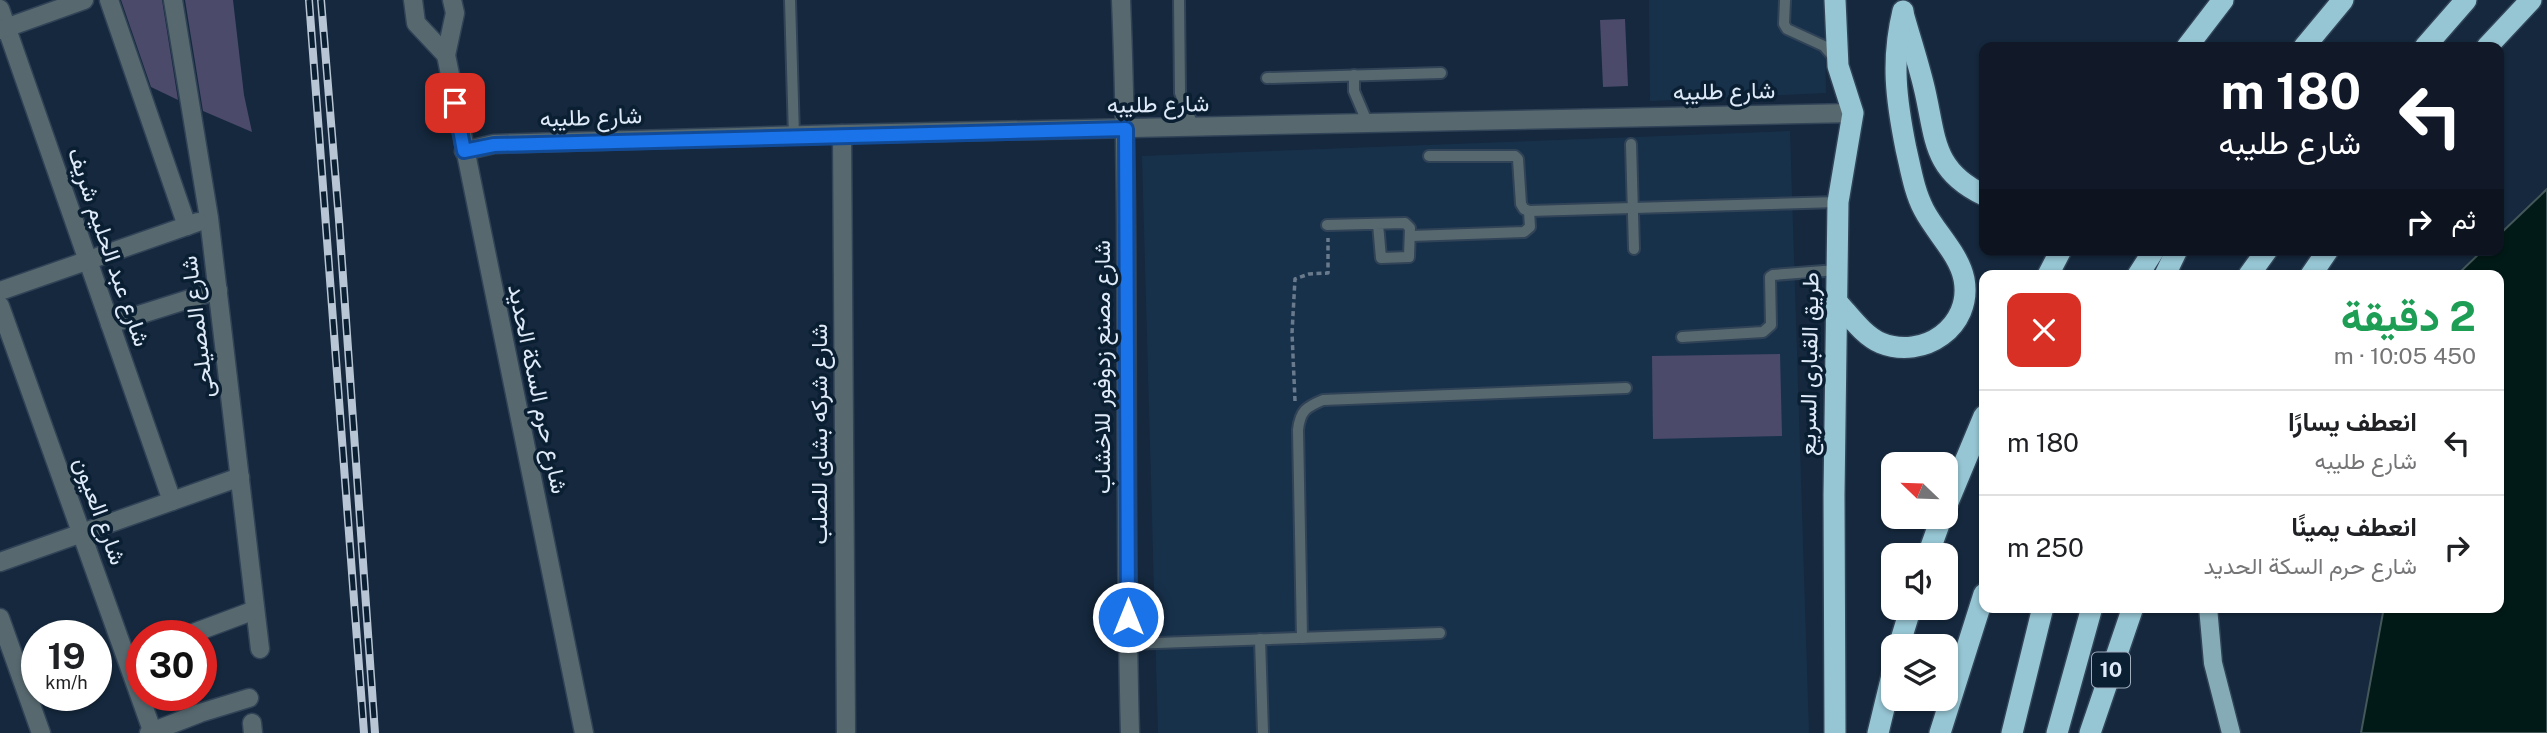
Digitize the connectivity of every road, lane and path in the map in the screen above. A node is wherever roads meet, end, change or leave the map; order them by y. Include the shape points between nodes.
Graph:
1 (84, 0) edge
2 (108, 0) edge
3 (173, 0) edge
4 (413, 0) edge
5 (452, 0) edge
6 (790, 0) edge
7 (1121, 0) edge
8 (1179, 0) edge
9 (1785, 0) edge
10 (1835, 0) edge
11 (2223, 0) edge
12 (2343, 0) edge
13 (2466, 0) edge
14 (2531, 0) edge
15 (1902, 6) edge
16 (0, 9) edge
17 (3, 29) edge
18 (2192, 42) edge
19 (2308, 42) edge
20 (2429, 42) edge
21 (2492, 42) edge
22 (446, 55) junction
23 (1838, 66) junction
24 (1441, 72) dead end
25 (1354, 75) junction
26 (1267, 78) dead end
27 (1853, 113) junction
28 (1368, 124) junction
29 (1194, 128) junction
30 (1126, 129) junction
31 (842, 134) junction
32 (794, 136) junction
33 (1631, 144) dead end
34 (464, 151) junction
35 (1429, 156) dead end
36 (1979, 192) edge
37 (1838, 202) junction
38 (1633, 208) junction
39 (1529, 211) junction
40 (209, 218) junction
41 (1378, 224) junction
42 (1327, 225) joint
43 (187, 226) junction
44 (1410, 236) junction
45 (1634, 249) dead end
46 (88, 261) junction
47 (1837, 270) junction
48 (218, 290) junction
49 (0, 291) edge
50 (1838, 303) junction
51 (0, 306) edge
52 (110, 324) junction
53 (1682, 337) dead end
54 (1626, 388) dead end
55 (1299, 417) junction
56 (1979, 428) edge
57 (240, 477) junction
58 (1958, 478) edge
59 (172, 501) junction
60 (81, 533) junction
61 (0, 562) edge
62 (255, 610) junction
63 (1979, 610) edge
64 (2041, 613) edge
65 (2090, 613) edge
66 (2131, 613) edge
67 (2209, 613) edge
68 (0, 618) edge
69 (217, 624) edge
70 (1440, 633) dead end
71 (126, 637) edge
72 (1302, 638) junction
73 (1260, 639) junction
74 (1128, 644) junction
75 (260, 649) dead end
76 (249, 698) dead end
77 (146, 711) edge
78 (1883, 711) edge
79 (41, 733) edge
80 (151, 733) edge
81 (584, 733) edge
82 (846, 733) edge
83 (1130, 733) edge
84 (1263, 733) edge
85 (1835, 733) edge
86 (1878, 733) edge
87 (1940, 733) edge
88 (2012, 733) edge
89 (2057, 733) edge
90 (2090, 733) edge
91 (2231, 733) edge

1 - 17 street
2 - 43 street
3 - 40 street, شارع المصيلحى
4 - 22 street via 416,23
5 - 22 street, شارع حرم السكة الحديد via 455,13
6 - 32 lane
7 - 30 street, شارع مصنع زدوفور للاخشاب
8 - 29 lane via 1180,93
9 - 23 lane via 1787,29 1824,46
10 - 23 highway, طريق القبارى السريع
11 - 18 highway
12 - 19 highway
13 - 20 highway
14 - 21 highway
15 - 36 highway via 1938,150 1950,170
15 - 50 highway via 1895,75 1909,164 1922,207 1959,262 1965,299 1947,332 1914,348 1878,342
16 - 17 street, شارع عبد الحليم شريف
17 - 46 street, شارع عبد الحليم شريف
22 - 34 street, شارع حرم السكة الحديد
23 - 27 highway, طريق القبارى السريع
24 - 25 lane
25 - 26 lane
25 - 28 lane via 1354,91
27 - 28 street, شارع طليبه
27 - 37 highway, طريق القبارى السريع
28 - 29 street, شارع طليبه
29 - 30 street, شارع طليبه
30 - 31 street, شارع طليبه
30 - 74 street, شارع مصنع زدوفور للاخشاب
31 - 32 street, شارع طليبه
31 - 82 street, شارع شركه بشاى للصلب
32 - 34 street, شارع طليبه via 494,145
33 - 38 lane
34 - 81 street, شارع حرم السكة الحديد
35 - 39 lane via 1515,156 1521,204
37 - 38 lane
37 - 47 highway, طريق القبارى السريع
38 - 39 lane
38 - 45 lane
39 - 44 lane via 1530,227 1524,232
40 - 43 street
40 - 48 street, شارع المصيلحى
41 - 42 lane
41 - 44 lane via 1405,223
41 - 44 lane via 1379,255 1384,259 1409,257
42 - 55 path via 1330,270 1295,279 1293,377
43 - 46 street
46 - 49 street
46 - 52 street, شارع عبد الحليم شريف
47 - 50 highway, طريق القبارى السريع
47 - 53 lane via 1770,277 1771,325 1763,332
48 - 52 street
48 - 57 street, شارع المصيلحى
50 - 85 highway, طريق القبارى السريع
51 - 60 street, شارع العيون
52 - 59 street, شارع عبد الحليم شريف
54 - 55 lane via 1323,400 1306,407
55 - 72 lane
56 - 58 highway
57 - 59 street
57 - 62 street, شارع المصيلحى
59 - 60 street
60 - 61 street
60 - 71 street, شارع العيون
62 - 69 street
62 - 75 street, شارع المصيلحى
63 - 87 highway
64 - 88 highway
65 - 89 highway, 10
66 - 90 highway, 10
67 - 91 main road via 2213,663
68 - 79 street
70 - 72 lane
72 - 73 lane
73 - 74 lane
73 - 84 lane
74 - 83 street, شارع مصنع زدوفور للاخشاب
76 - 80 street
77 - 80 street, شارع العيون
78 - 86 highway

